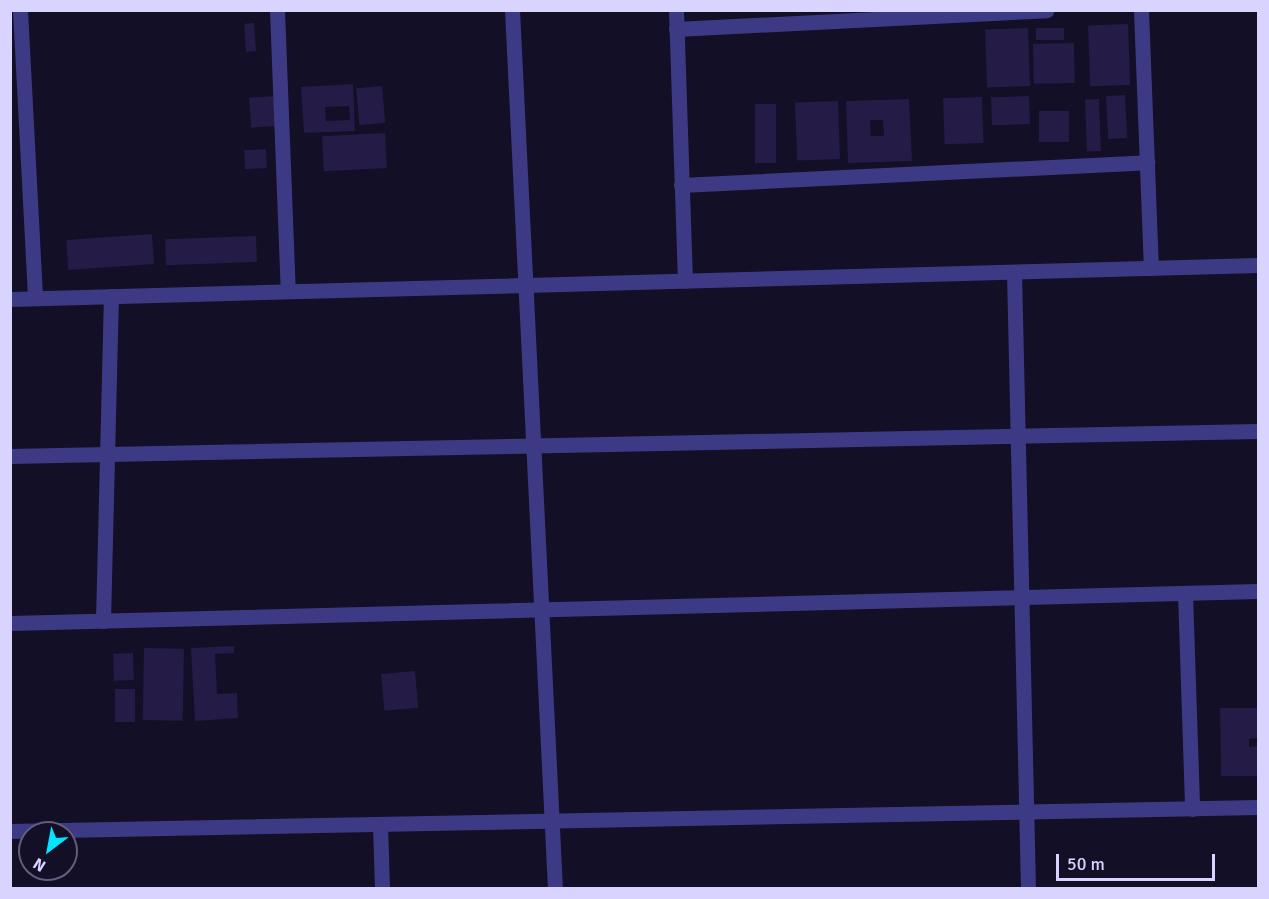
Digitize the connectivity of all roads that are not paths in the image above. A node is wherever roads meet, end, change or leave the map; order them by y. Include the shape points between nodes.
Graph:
1 (20, 10) edge
2 (277, 10) edge
3 (512, 10) edge
4 (676, 10) edge
5 (1047, 10) edge
6 (1141, 10) edge
7 (676, 29) junction
8 (1147, 162) junction
9 (681, 185) junction
10 (1258, 265) edge
11 (1151, 268) junction
12 (1014, 272) junction
13 (685, 281) junction
14 (526, 284) junction
15 (288, 291) junction
16 (111, 296) junction
17 (35, 298) junction
18 (10, 299) edge
19 (1258, 431) edge
20 (1017, 434) junction
21 (535, 445) junction
22 (10, 456) edge
23 (107, 456) junction
24 (1258, 591) edge
25 (1185, 593) junction
26 (1021, 597) junction
27 (543, 610) junction
28 (102, 621) junction
29 (10, 623) edge
30 (1258, 807) edge
31 (1191, 808) junction
32 (1026, 812) junction
33 (554, 821) junction
34 (381, 824) junction
35 (10, 831) edge
36 (382, 888) edge
37 (555, 888) edge
38 (1028, 888) edge

1 - 17 street
2 - 15 street
3 - 14 street
4 - 7 street
5 - 7 street
6 - 8 street
7 - 9 street
8 - 9 street
8 - 11 street
9 - 13 street
10 - 11 street
11 - 12 street
12 - 13 street
12 - 20 street
13 - 14 street
14 - 15 street
14 - 21 street
15 - 16 street
16 - 17 street
16 - 23 street
17 - 18 street
19 - 20 street
20 - 21 street
20 - 26 street
21 - 23 street
21 - 27 street
22 - 23 street
23 - 28 street
24 - 25 street
25 - 26 street
25 - 31 street
26 - 27 street
26 - 32 street
27 - 28 street
27 - 33 street
28 - 29 street
30 - 31 street
31 - 32 street
32 - 33 street
32 - 38 street
33 - 34 street
33 - 37 street
34 - 35 street
34 - 36 street

